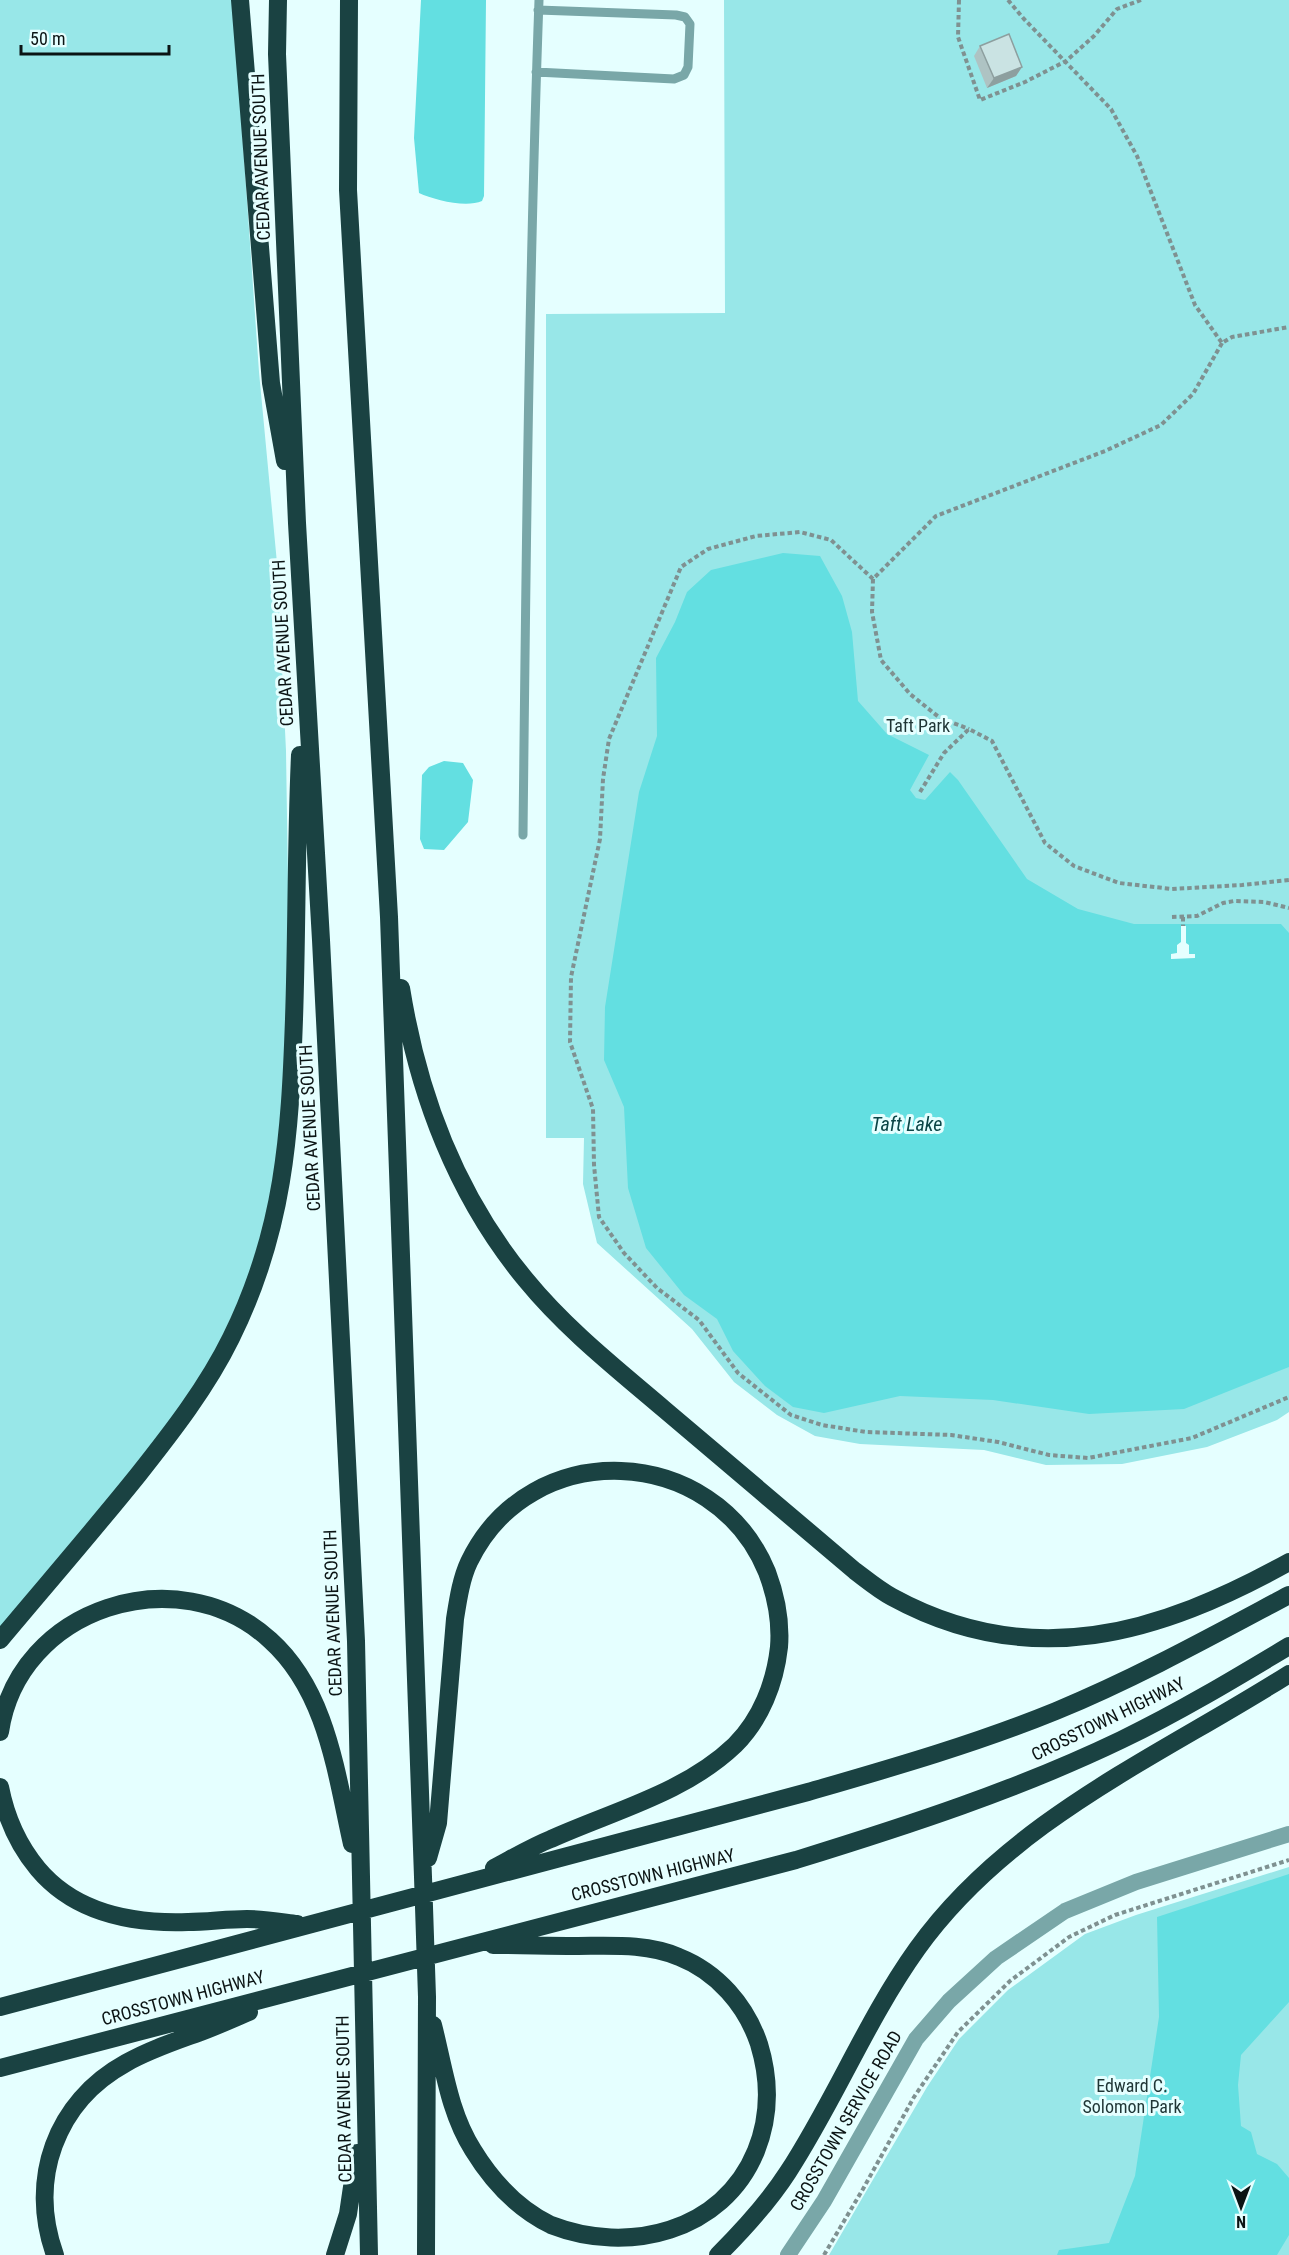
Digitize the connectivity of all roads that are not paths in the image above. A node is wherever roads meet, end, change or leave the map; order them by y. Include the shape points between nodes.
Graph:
1 (240, 0) edge
2 (278, 0) edge
3 (349, 0) edge
4 (539, 5) edge
5 (536, 72) junction
6 (297, 523) junction
7 (305, 666) junction
8 (523, 834) dead end
9 (389, 917) junction
10 (1289, 1562) edge
11 (1289, 1596) edge
12 (0, 1640) edge
13 (1289, 1646) edge
14 (1289, 1674) edge
15 (0, 1732) edge
16 (0, 1787) edge
17 (1289, 1834) edge
18 (423, 1883) junction
19 (465, 1883) junction
20 (361, 1884) junction
21 (308, 1925) junction
22 (468, 1945) junction
23 (309, 1986) junction
24 (427, 1997) junction
25 (0, 2007) edge
26 (0, 2068) edge
27 (365, 2086) junction
28 (56, 2255) edge
29 (335, 2255) edge
30 (369, 2255) edge
31 (426, 2255) edge
32 (718, 2255) edge
33 (788, 2255) edge

1 - 6 highway via 271,383
2 - 6 highway, CEDAR AVENUE SOUTH
3 - 9 highway via 348,190
4 - 5 lane
4 - 5 lane via 676,15 685,17 690,24 688,68 684,75 674,79
5 - 8 lane
6 - 7 highway, CEDAR AVENUE SOUTH
7 - 12 highway via 290,1124 283,1181 264,1258 231,1339 188,1408 125,1491
7 - 20 highway, CEDAR AVENUE SOUTH via 356,1641
9 - 10 highway via 409,1028 428,1103 473,1204 501,1246 562,1319 855,1571 891,1596 967,1628 1013,1637 1058,1638 1098,1636 1168,1618
9 - 18 highway
11 - 19 highway, CROSSTOWN HIGHWAY via 1158,1665 1055,1711 977,1740 808,1792
13 - 22 highway, CROSSTOWN HIGHWAY via 1122,1740 930,1818 796,1860
14 - 32 highway via 1039,1827 957,1901 918,1948 890,1991 788,2173
15 - 20 highway via 12,1691 26,1668 72,1624 97,1610 129,1601 192,1601 220,1608 270,1640 303,1682 329,1742
16 - 21 highway via 3,1805 28,1857 64,1894 88,1908 156,1922 247,1919
17 - 33 street, CROSSTOWN SERVICE ROAD via 1136,1882 1065,1911 996,1958 949,2001 916,2039 824,2201
18 - 19 highway via 438,1822 455,1619 469,1562 482,1540 521,1501 547,1485 575,1475 638,1471 668,1478 699,1492 726,1512 750,1539 759,1553 778,1610 777,1664 753,1721 711,1766 676,1786 549,1839
18 - 24 highway
19 - 21 highway, CROSSTOWN HIGHWAY
20 - 27 highway, CEDAR AVENUE SOUTH
21 - 25 highway, CROSSTOWN HIGHWAY
22 - 23 highway, CROSSTOWN HIGHWAY
22 - 24 highway via 617,1945 654,1949 680,1957 727,1989 755,2033 767,2082 761,2138 750,2166 734,2190 711,2212 684,2228 631,2241 576,2235 527,2211 491,2176 459,2126
23 - 26 highway, CROSSTOWN HIGHWAY
23 - 28 highway via 167,2043 125,2063 90,2088 67,2116 52,2146 46,2171 47,2232
24 - 31 highway
27 - 29 highway via 353,2186
27 - 30 highway, CEDAR AVENUE SOUTH

